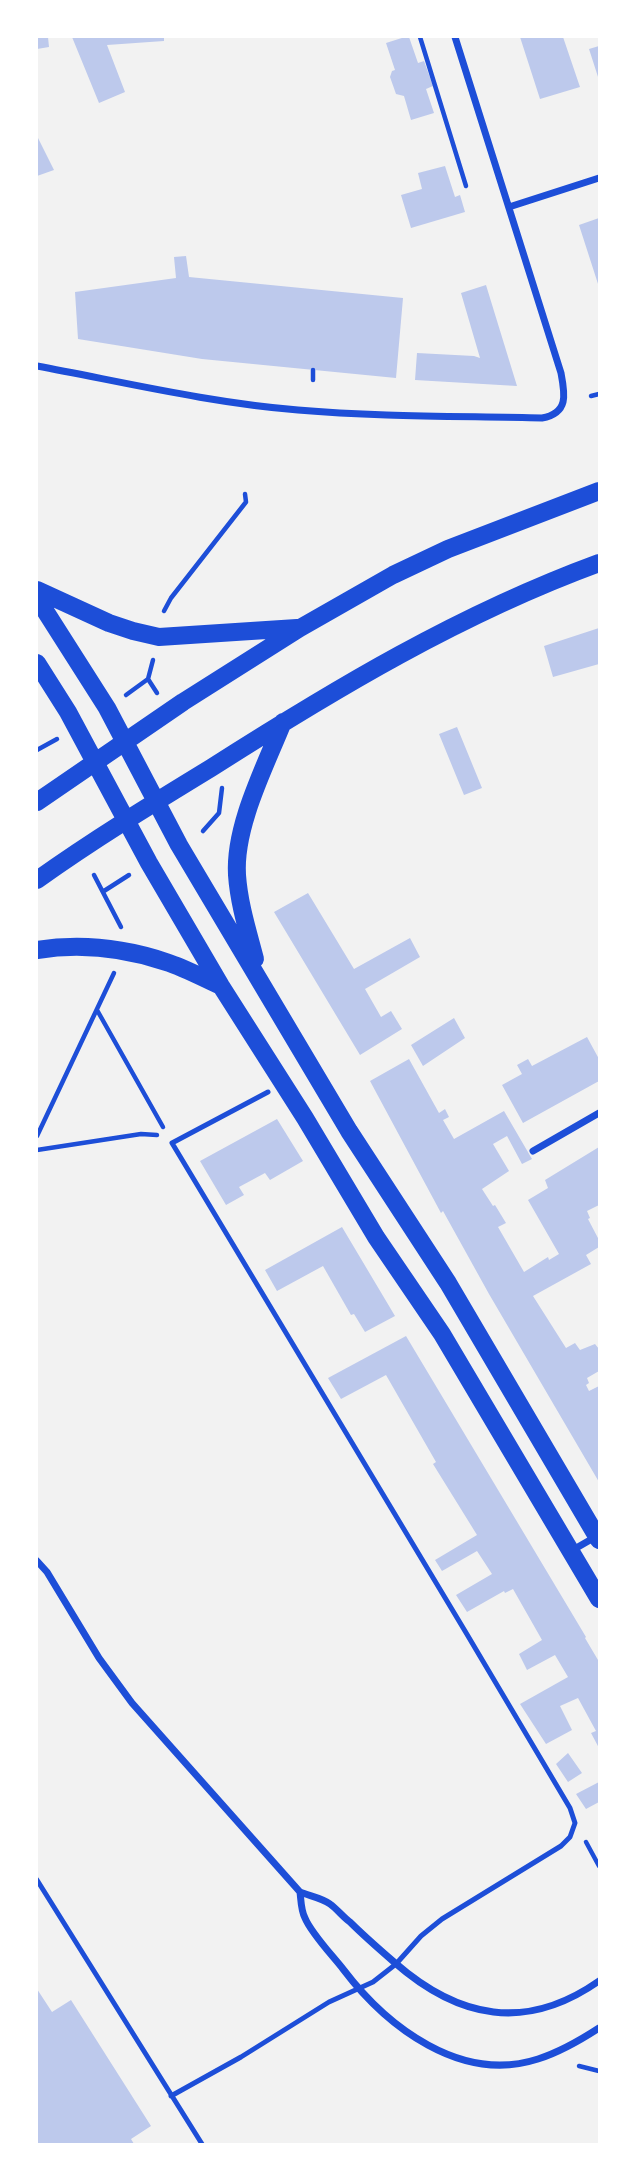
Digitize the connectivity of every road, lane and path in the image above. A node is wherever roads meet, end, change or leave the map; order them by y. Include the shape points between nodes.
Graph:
1 (420, 37) edge
2 (455, 37) edge
3 (599, 178) edge
4 (467, 186) dead end
5 (509, 206) junction
6 (37, 366) edge
7 (313, 370) dead end
8 (313, 380) dead end
9 (599, 394) edge
10 (591, 396) dead end
11 (599, 491) edge
12 (245, 494) dead end
13 (599, 563) edge
14 (37, 590) edge
15 (37, 598) edge
16 (162, 615) dead end
17 (300, 628) junction
18 (156, 650) dead end
19 (37, 663) edge
20 (148, 679) junction
21 (158, 693) dead end
22 (125, 696) dead end
23 (283, 722) junction
24 (61, 737) dead end
25 (126, 742) junction
26 (37, 750) edge
27 (95, 763) junction
28 (222, 788) dead end
29 (156, 801) junction
30 (37, 802) edge
31 (126, 821) junction
32 (203, 831) dead end
33 (139, 869) dead end
34 (94, 875) dead end
35 (37, 880) edge
36 (104, 891) junction
37 (125, 935) dead end
38 (37, 950) edge
39 (116, 970) dead end
40 (260, 979) junction
41 (222, 986) junction
42 (97, 1010) junction
43 (268, 1092) dead end
44 (599, 1113) edge
45 (37, 1136) edge
46 (37, 1150) edge
47 (533, 1151) dead end
48 (598, 1537) edge
49 (571, 1551) junction
50 (37, 1561) edge
51 (599, 1599) edge
52 (37, 1880) edge
53 (300, 1892) junction
54 (396, 1964) junction
55 (599, 1981) edge
56 (358, 1989) junction
57 (599, 2028) edge
58 (579, 2066) dead end
59 (599, 2071) edge
60 (171, 2095) junction
61 (202, 2144) edge

1 - 4 path
2 - 5 street
3 - 5 street
5 - 6 street via 563,385 562,406 551,417 298,410
7 - 8 path
9 - 10 path
11 - 17 main road via 448,549
12 - 16 path via 246,502
13 - 23 main road via 443,630
14 - 17 main road via 109,623 159,636
15 - 25 main road
17 - 25 main road
18 - 20 path
19 - 27 main road
20 - 21 path
20 - 22 path
23 - 29 main road
23 - 40 main road via 244,821 237,856 239,891
24 - 26 path
25 - 27 main road
25 - 29 main road
27 - 30 main road
27 - 31 main road
28 - 32 path via 219,813
29 - 31 main road
29 - 40 main road
31 - 35 main road
31 - 41 main road
33 - 36 path
34 - 36 path
36 - 37 path
38 - 41 main road via 92,946 121,950 167,962
39 - 42 path
40 - 48 main road
41 - 49 main road via 376,1237 442,1334
42 - 45 path
42 - 46 path via 168,1136 141,1134
43 - 54 lane via 172,1143 575,1823 561,1846 442,1919
44 - 47 street
48 - 49 street
49 - 51 main road
50 - 53 street via 132,1703
52 - 60 lane
53 - 54 street via 330,1903
53 - 56 street via 304,1917
54 - 55 street via 439,1995 485,2012 550,2008
54 - 56 lane
56 - 57 street via 377,2009 428,2045 481,2064 536,2060 570,2047
56 - 60 lane via 305,2015
58 - 59 path
60 - 61 lane

